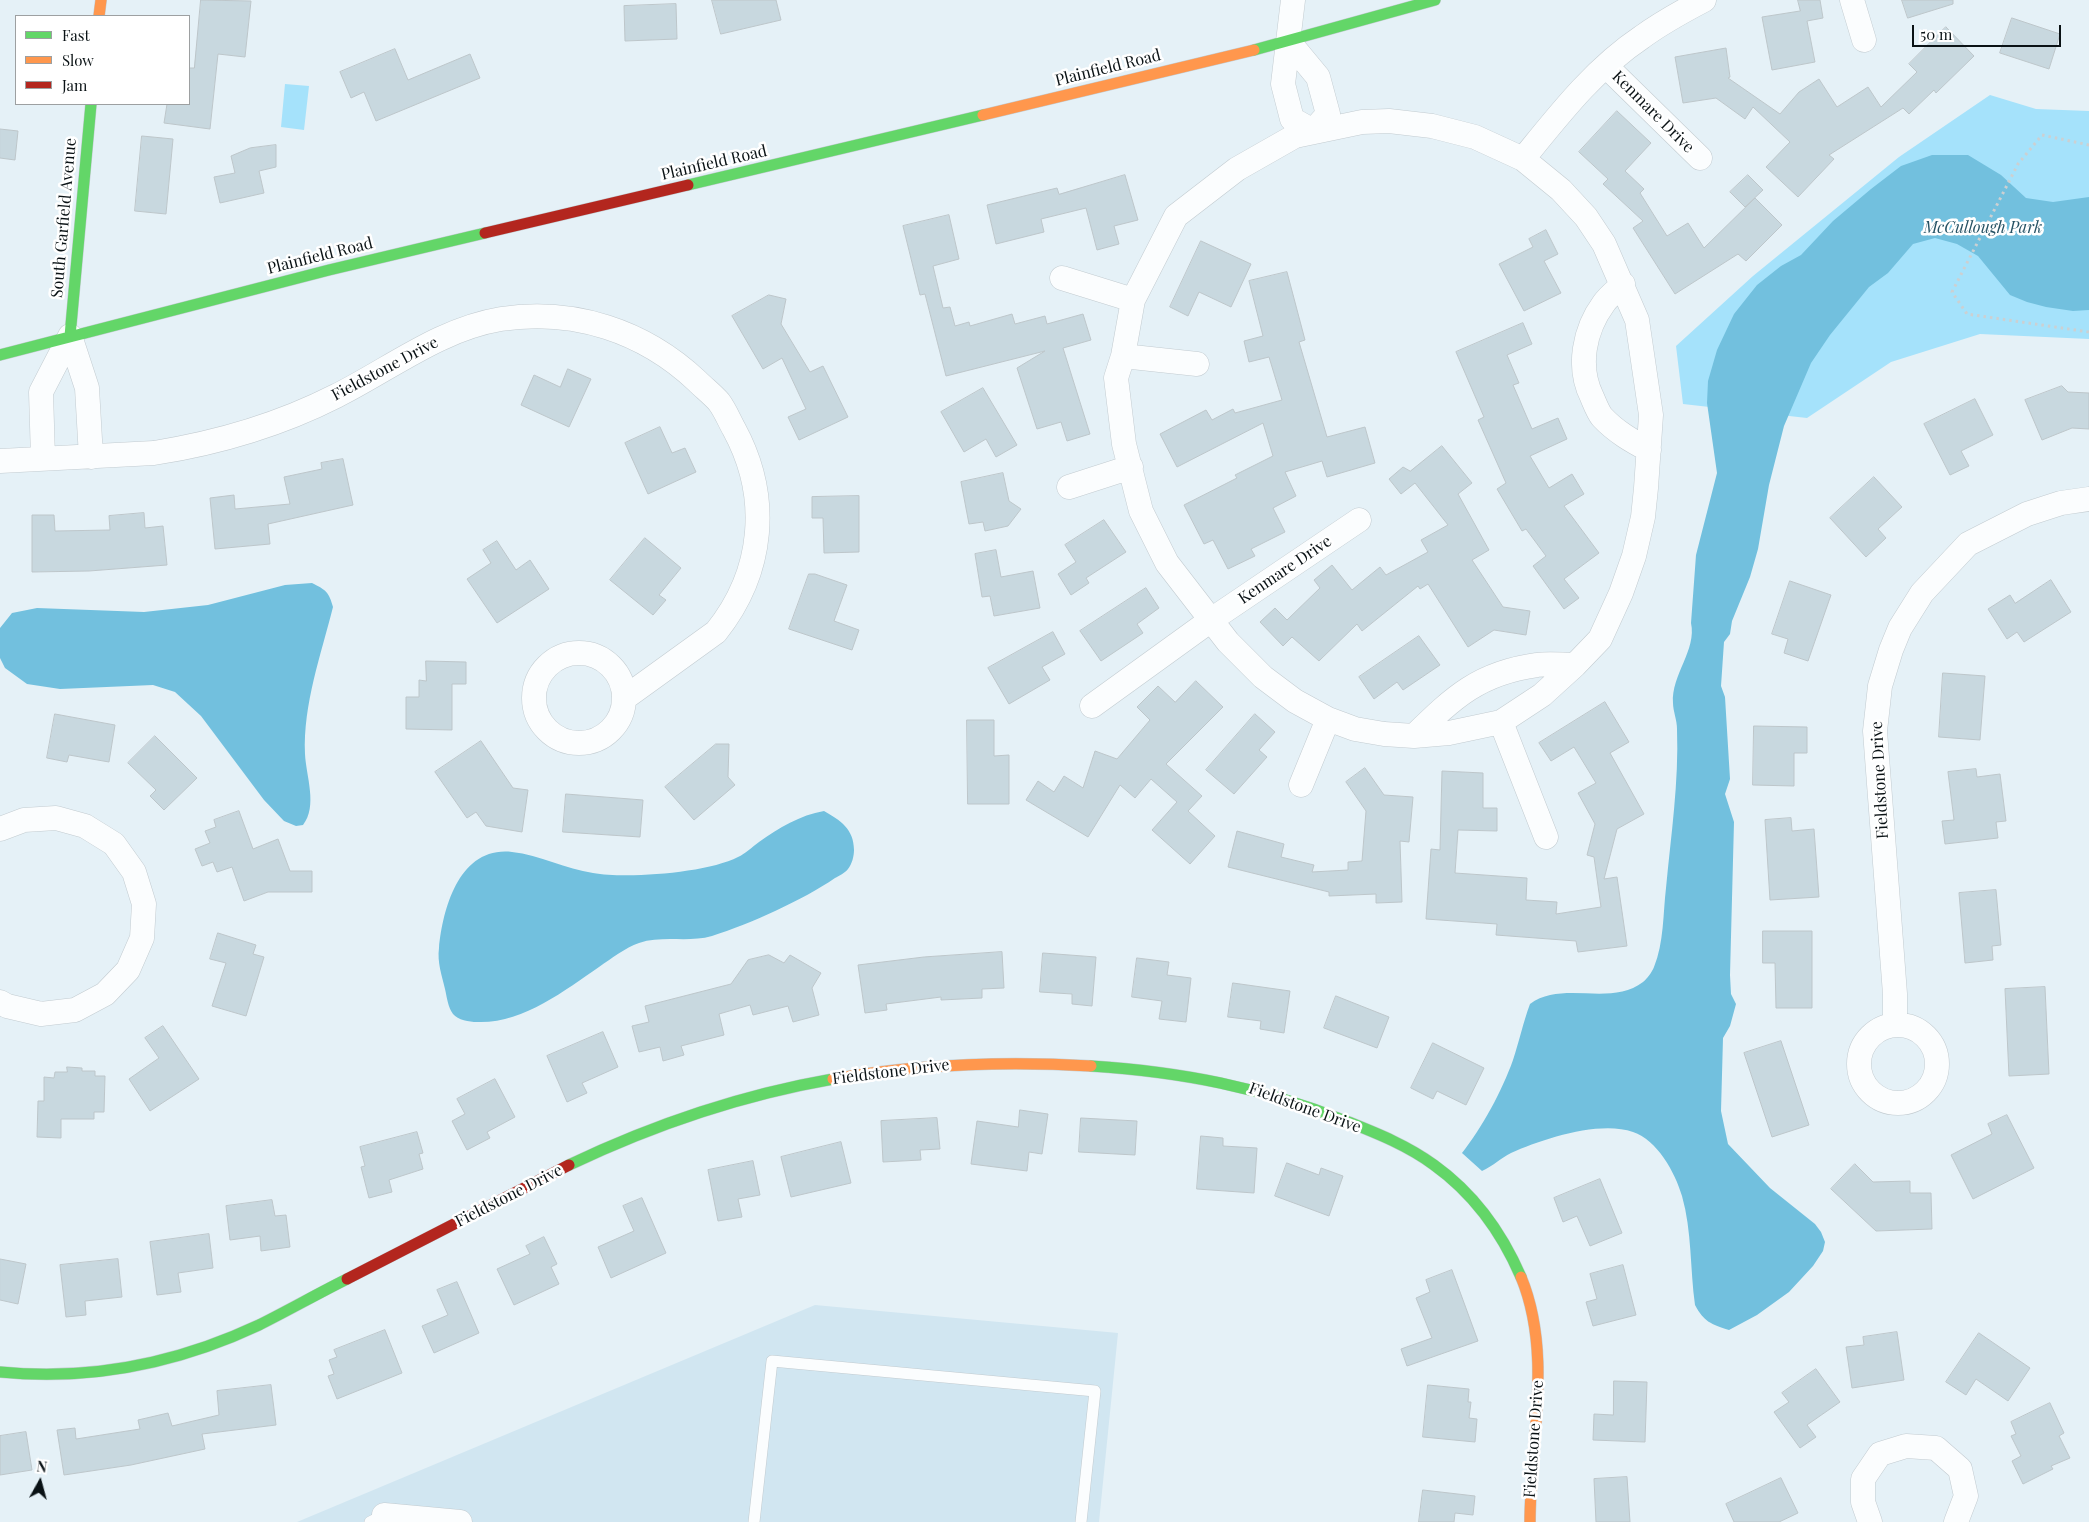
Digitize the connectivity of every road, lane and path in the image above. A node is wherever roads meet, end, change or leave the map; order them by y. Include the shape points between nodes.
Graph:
1 (101, 0) edge
2 (1293, 0) edge
3 (1435, 0) edge
4 (1704, 0) edge
5 (1852, 0) edge
6 (99, 15) edge
7 (1864, 40) dead end
8 (1289, 42) junction
9 (1606, 66) junction
10 (91, 105) edge
11 (1313, 132) junction
12 (2089, 145) edge
13 (1700, 158) dead end
14 (1522, 160) junction
15 (1062, 278) dead end
16 (1623, 284) junction
17 (1133, 300) junction
18 (2089, 332) edge
19 (70, 336) junction
20 (0, 355) edge
21 (1123, 356) junction
22 (1198, 364) dead end
23 (1649, 450) junction
24 (91, 457) junction
25 (43, 458) junction
26 (0, 461) edge
27 (1131, 466) junction
28 (1069, 487) dead end
29 (2089, 500) edge
30 (1359, 520) dead end
31 (1210, 620) junction
32 (1576, 665) junction
33 (626, 697) dead end
34 (1092, 706) dead end
35 (1328, 719) junction
36 (1501, 722) junction
37 (1414, 736) junction
38 (1301, 785) dead end
39 (0, 829) edge
40 (1546, 837) dead end
41 (2, 1010) edge
42 (1895, 1024) dead end
43 (0, 1372) edge
44 (379, 1520) edge
45 (460, 1522) edge
46 (754, 1522) edge
47 (1081, 1522) edge
48 (1530, 1522) edge
49 (1870, 1522) edge
50 (1956, 1522) edge

1 - 6 street
2 - 8 street
3 - 8 street, Plainfield Road
4 - 9 street, Kenmare Drive via 1640,37
5 - 7 street
8 - 11 street via 1283,84 1292,119
8 - 11 street via 1318,77 1328,114
8 - 19 street, Plainfield Road via 329,270
9 - 13 street, Kenmare Drive
9 - 14 street, Kenmare Drive via 1570,102
10 - 19 street, South Garfield Avenue
11 - 14 street via 1362,122 1432,126 1475,137
11 - 17 street via 1295,136 1237,169 1176,216
12 - 18 path via 2042,135 2018,164 1952,292 1967,314
14 - 16 street via 1561,190 1586,217 1604,244
15 - 17 street
16 - 23 street via 1637,320 1646,374 1651,415
16 - 23 street via 1604,302 1596,317 1586,338 1583,365 1587,388 1601,416 1627,439
17 - 21 street
19 - 20 street, Plainfield Road
19 - 24 street via 87,388
19 - 25 street via 41,392
21 - 22 street
21 - 27 street via 1116,378 1124,444
23 - 32 street via 1643,517 1634,556 1600,639
24 - 25 street, Fieldstone Drive
24 - 33 street, Fieldstone Drive via 154,453 246,433 313,407 453,333 501,319 538,316 586,320 644,341 683,368 720,403 751,465 758,509 758,536 742,592 726,621 716,632
25 - 26 street, Fieldstone Drive
27 - 28 street
27 - 31 street via 1142,511 1167,564
29 - 42 street, Fieldstone Drive via 2061,503 2027,514 1968,544 1922,593 1890,650 1880,686 1875,731
30 - 31 street, Kenmare Drive
31 - 34 street, Kenmare Drive
31 - 35 street via 1263,677 1295,701
32 - 36 street via 1542,695
32 - 37 street via 1539,664 1504,672 1470,686
35 - 37 street via 1354,729
35 - 38 street
36 - 37 street via 1449,733
36 - 40 street
39 - 41 street via 24,820 56,818 85,826 114,844 134,872 144,904 142,938 128,970 105,994 75,1010 41,1014
43 - 48 street, Fieldstone Drive via 64,1375 122,1370 182,1356 218,1343 588,1155 667,1123 736,1101 837,1078 909,1068 986,1063 1069,1064 1178,1073 1266,1091 1394,1141 1454,1181 1488,1216 1514,1262 1534,1317 1539,1387
44 - 45 street
46 - 47 lane via 772,1361 1094,1390
49 - 50 street via 1862,1502 1863,1478 1880,1454 1906,1446 1936,1448 1960,1469 1966,1496

